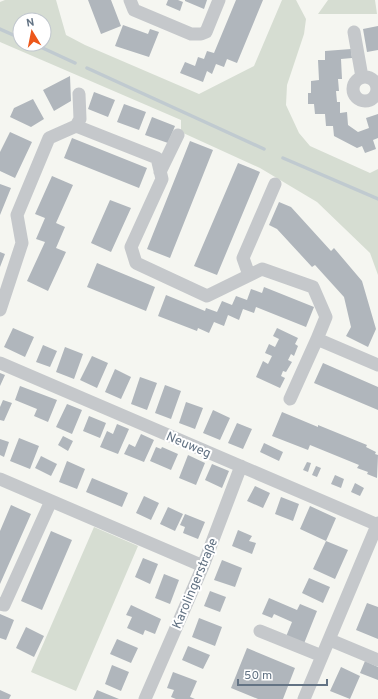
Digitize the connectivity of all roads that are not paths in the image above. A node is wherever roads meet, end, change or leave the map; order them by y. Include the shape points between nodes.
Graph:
1 (130, 0) edge
2 (219, 0) edge
3 (354, 32) dead end
4 (362, 77) junction
5 (377, 82) edge
6 (79, 94) dead end
7 (76, 126) junction
8 (178, 135) dead end
9 (160, 172) junction
10 (275, 184) dead end
11 (249, 275) junction
12 (4, 284) edge
13 (0, 310) edge
14 (317, 339) junction
15 (0, 363) edge
16 (378, 365) edge
17 (290, 399) dead end
18 (241, 466) junction
19 (0, 479) edge
20 (51, 501) junction
21 (378, 525) edge
22 (202, 566) junction
23 (0, 604) edge
24 (260, 631) dead end
25 (330, 640) junction
26 (322, 656) junction
27 (378, 660) edge
28 (308, 698) edge
29 (144, 699) edge

1 - 2 street via 134,10 197,35 206,32
3 - 4 street
4 - 5 street
4 - 5 street via 354,86 355,95 361,100 370,100 376,94
6 - 7 street via 80,119
7 - 9 street via 157,158
7 - 12 street via 49,138 17,215 22,243
8 - 9 street
9 - 11 street via 162,179 131,247 136,263 207,296
10 - 11 street via 243,258
11 - 14 street via 262,269 313,287 326,317
12 - 13 street
14 - 16 street
14 - 17 street
15 - 18 street, Neuweg
18 - 21 street, Neuweg
18 - 22 street, Karolingerstraße
19 - 20 street
20 - 22 street
20 - 23 street via 4,605
21 - 25 street
22 - 29 street, Karolingerstraße
24 - 26 street
25 - 26 street
25 - 27 street
26 - 28 street

